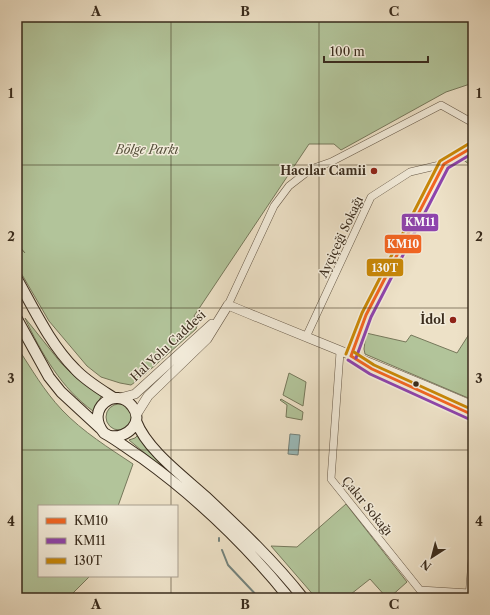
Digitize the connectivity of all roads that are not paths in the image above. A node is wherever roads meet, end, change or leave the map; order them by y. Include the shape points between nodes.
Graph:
1 (473, 123) edge
2 (473, 146) edge
3 (444, 164) junction
4 (17, 279) edge
5 (228, 305) junction
6 (17, 319) edge
7 (306, 337) junction
8 (340, 352) junction
9 (351, 356) junction
10 (117, 398) junction
11 (473, 406) edge
12 (473, 415) edge
13 (136, 418) junction
14 (100, 428) junction
15 (110, 436) junction
16 (473, 546) edge
17 (469, 595) edge
18 (289, 598) edge
19 (303, 598) edge

1 - 5 street via 441,105 311,170 289,186 274,206
2 - 3 street
3 - 7 street, Ayçiçeği Sokağı via 410,172 371,197
3 - 9 street via 366,315
4 - 10 main road via 61,353 80,374
5 - 7 street
5 - 10 street, Hal Yolu Caddesi via 202,335 135,394
5 - 13 street, Hal Yolu Caddesi via 207,339 148,396
6 - 14 main road via 49,376 61,392
7 - 8 street
8 - 9 street
8 - 17 street, Çakır Sokağı via 331,479 420,590
9 - 11 street
9 - 12 street via 372,369
10 - 13 main road via 131,404
10 - 14 main road via 102,404 99,409 97,415
13 - 15 main road via 129,432 123,436
13 - 19 main road via 141,433 156,451 251,539
14 - 15 main road
15 - 18 main road via 193,499 266,571
16 - 17 street

